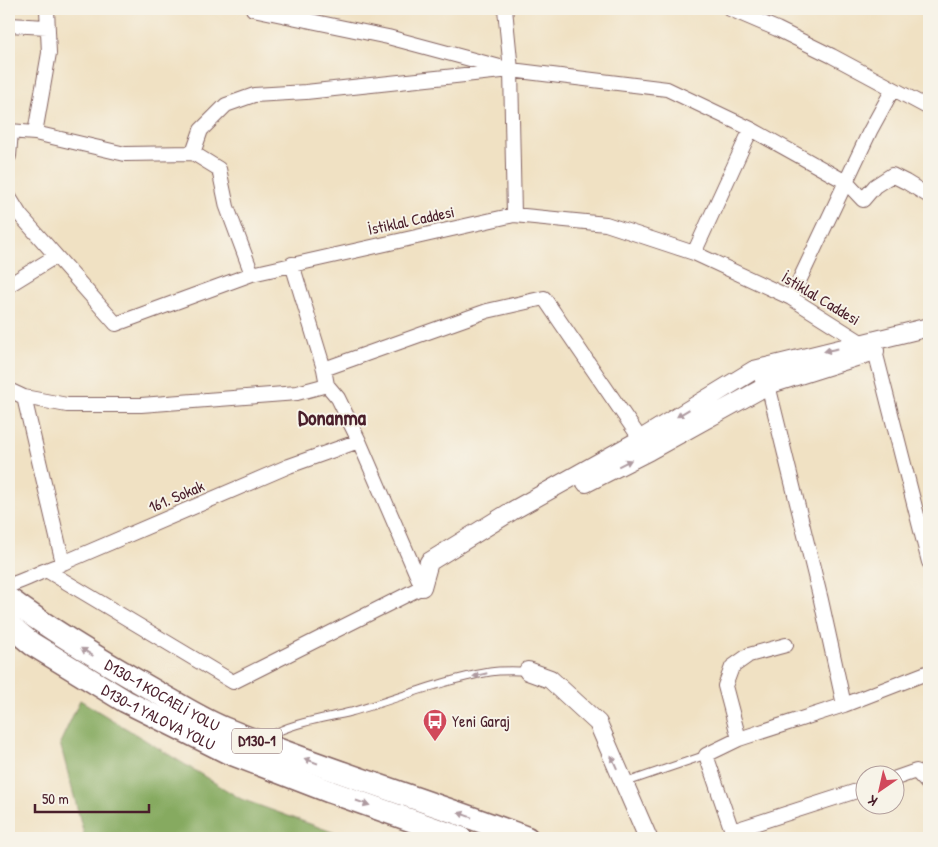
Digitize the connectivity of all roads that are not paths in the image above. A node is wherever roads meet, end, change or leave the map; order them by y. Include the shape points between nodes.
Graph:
1 (47, 9) edge
2 (253, 9) edge
3 (504, 9) edge
4 (730, 9) edge
5 (9, 25) edge
6 (47, 27) junction
7 (511, 70) junction
8 (893, 89) junction
9 (929, 108) edge
10 (751, 129) junction
11 (10, 131) edge
12 (35, 133) junction
13 (193, 154) junction
14 (9, 156) edge
15 (846, 182) junction
16 (929, 196) edge
17 (9, 197) edge
18 (514, 215) junction
19 (694, 253) junction
20 (56, 256) junction
21 (292, 264) junction
22 (252, 274) junction
23 (9, 284) edge
24 (791, 298) junction
25 (929, 327) edge
26 (929, 336) edge
27 (869, 347) junction
28 (324, 368) junction
29 (754, 370) junction
30 (327, 385) junction
31 (768, 385) junction
32 (9, 390) edge
33 (24, 397) junction
34 (359, 441) junction
35 (645, 445) junction
36 (929, 562) edge
37 (62, 563) junction
38 (46, 570) junction
39 (9, 585) edge
40 (422, 587) junction
41 (9, 599) edge
42 (9, 626) edge
43 (786, 645) dead end
44 (528, 671) joint
45 (929, 672) edge
46 (844, 705) junction
47 (277, 732) dead end
48 (739, 739) junction
49 (706, 755) junction
50 (923, 769) edge
51 (906, 775) edge
52 (624, 783) junction
53 (929, 785) edge
54 (856, 791) edge
55 (461, 838) edge
56 (527, 838) edge
57 (648, 838) edge

1 - 6 street
2 - 7 street via 388,37
3 - 7 street
4 - 8 street via 777,29
5 - 6 street
6 - 12 street via 49,53
7 - 10 street via 667,89
7 - 13 street via 254,95 226,105 201,130
7 - 18 street
8 - 9 street
8 - 15 street
10 - 15 street
10 - 19 street
11 - 12 street
11 - 14 street
12 - 13 street via 125,154
13 - 22 street via 219,169 227,208
15 - 16 street via 863,200 875,186 892,175
15 - 24 street
17 - 20 street via 20,215
18 - 19 street, İstiklal Caddesi via 606,224
18 - 21 street, İstiklal Caddesi
19 - 24 street, İstiklal Caddesi
20 - 22 street, İstiklal Caddesi via 116,324
20 - 23 street
21 - 22 street, İstiklal Caddesi
21 - 28 street
24 - 27 street, İstiklal Caddesi
25 - 27 street
26 - 27 street
27 -> 29 street
27 - 31 street
27 - 36 street
28 - 30 street
28 - 35 street via 487,311 544,298
29 - 31 street
29 -> 35 street
30 - 33 street via 297,393 141,405 67,405
30 - 34 street via 338,398
31 - 35 street
31 - 46 street
32 - 33 street
33 - 37 street
34 - 37 street, 161. Sokak via 289,466
34 - 40 street
35 - 40 street via 428,571
37 - 38 street, 161. Sokak
38 - 39 street, 161. Sokak
38 - 40 street via 233,682
56 -> 41 highway, D130-1 KOCAELİ YOLU / D130-1 via 222,727 111,666
42 -> 55 highway, D130-1 YALOVA YOLU / D130-1 via 32,644 125,701 227,752
43 - 48 street via 749,655 732,668 725,686
44 -> 47 lane via 491,672 291,725
52 -> 44 street via 598,723 550,679
45 - 46 street
46 - 48 street
48 - 49 street
49 - 52 lane
49 - 54 street via 732,831
50 - 51 street
50 - 53 street
52 - 57 street

